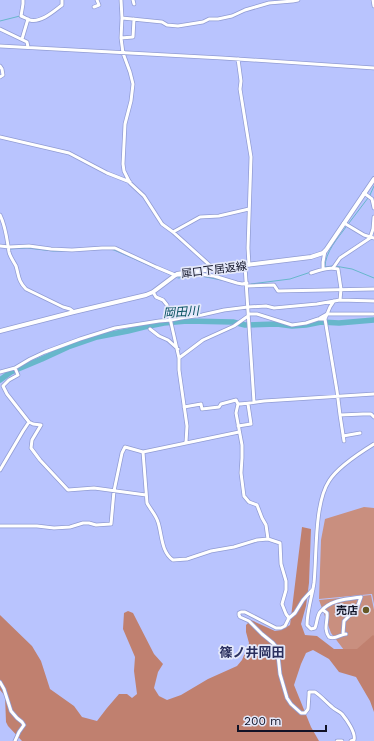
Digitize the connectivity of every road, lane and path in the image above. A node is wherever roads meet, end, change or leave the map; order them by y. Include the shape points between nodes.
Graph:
1 (23, 0) edge
2 (62, 0) edge
3 (97, 0) edge
4 (121, 0) edge
5 (133, 0) edge
6 (298, 0) edge
7 (373, 0) edge
8 (134, 4) dead end
9 (374, 6) edge
10 (94, 7) dead end
11 (122, 18) junction
12 (28, 19) junction
13 (134, 19) junction
14 (0, 30) edge
15 (121, 38) junction
16 (22, 39) junction
17 (0, 46) edge
18 (28, 47) junction
19 (123, 53) junction
20 (238, 59) junction
21 (0, 66) edge
22 (374, 68) edge
23 (0, 77) edge
24 (0, 137) edge
25 (374, 179) edge
26 (130, 183) junction
27 (364, 193) junction
28 (373, 198) edge
29 (374, 208) edge
30 (249, 209) junction
31 (0, 215) edge
32 (374, 217) edge
33 (344, 223) junction
34 (173, 232) junction
35 (372, 238) edge
36 (0, 246) edge
37 (9, 248) junction
38 (325, 251) junction
39 (247, 265) junction
40 (334, 266) junction
41 (323, 268) junction
42 (214, 269) junction
43 (311, 273) dead end
44 (175, 275) junction
45 (247, 285) junction
46 (341, 289) junction
47 (374, 289) edge
48 (153, 292) junction
49 (340, 300) junction
50 (334, 301) junction
51 (374, 301) edge
52 (248, 306) junction
53 (74, 312) junction
54 (327, 314) junction
55 (373, 314) edge
56 (248, 315) junction
57 (318, 319) junction
58 (325, 319) junction
59 (170, 320) junction
60 (150, 329) dead end
61 (0, 331) edge
62 (178, 349) junction
63 (179, 358) junction
64 (15, 368) junction
65 (0, 372) edge
66 (374, 394) edge
67 (337, 396) junction
68 (254, 402) junction
69 (238, 404) junction
70 (248, 404) junction
71 (184, 407) junction
72 (340, 415) junction
73 (374, 417) edge
74 (29, 422) junction
75 (238, 426) junction
76 (239, 432) junction
77 (360, 433) dead end
78 (343, 436) junction
79 (344, 441) dead end
80 (186, 442) junction
81 (374, 444) edge
82 (143, 452) junction
83 (0, 470) edge
84 (114, 491) junction
85 (146, 494) junction
86 (0, 526) edge
87 (268, 539) junction
88 (313, 589) junction
89 (323, 610) junction
90 (290, 618) junction
91 (0, 682) edge
92 (15, 741) edge
93 (337, 741) edge
94 (342, 741) edge
95 (351, 741) edge

1 - 12 street via 21,16
2 - 12 street via 62,5 46,16 31,21
3 - 10 street via 99,5
4 - 11 street
5 - 8 street
6 - 13 street via 269,3 232,16 178,26
7 - 9 street
11 - 13 street
11 - 15 street
12 - 16 street
13 - 15 street via 133,37
14 - 16 street
15 - 19 street
16 - 18 street via 27,42
17 - 18 street
18 - 19 street
19 - 20 street
19 - 26 street via 133,84 125,124 123,164
20 - 22 street
20 - 30 street via 250,157
21 - 23 street via 3,75
24 - 26 street via 69,153
25 - 27 main road
26 - 34 street via 144,196 162,224
27 - 28 street
27 - 33 main road
28 - 29 street
30 - 34 street via 219,216 200,217
30 - 39 street
31 - 37 street
32 - 35 street
33 - 35 street via 364,236
33 - 38 main road
34 - 42 street
35 - 40 street via 340,258
36 - 37 street
37 - 44 street via 115,248
37 - 53 street via 19,281 26,289
38 - 39 main road, 犀口下居返線 via 311,258
38 - 41 street
39 - 42 main road, 犀口下居返線
39 - 45 street
40 - 41 street
40 - 46 street via 338,269
41 - 43 street
42 - 44 main road, 犀口下居返線
44 - 45 street via 214,276
44 - 48 main road, 犀口下居返線
45 - 46 street via 274,285 278,290
45 - 52 street
46 - 47 street
46 - 49 street
48 - 53 main road, 犀口下居返線
48 - 59 street via 167,305
49 - 50 street
49 - 51 street
50 - 52 street via 280,308
50 - 54 street
52 - 56 street
52 - 59 street
53 - 61 main road, 犀口下居返線
54 - 55 street
54 - 57 street
54 - 58 street
56 - 57 street via 257,314 292,326
56 - 63 street via 234,326 203,340
56 - 68 street
57 - 58 street
58 - 67 street
59 - 62 street
59 - 64 street via 114,328 45,352
60 - 62 street
62 - 63 street
63 - 71 street
64 - 65 street
64 - 74 street via 18,375 3,386
66 - 67 street
67 - 68 street
67 - 72 street
68 - 70 street
69 - 70 street
69 - 71 street via 236,400 221,404 219,407 202,409 201,404
69 - 75 street
70 - 75 street via 251,424
71 - 80 street via 188,426
72 - 73 street via 371,414
72 - 78 street
74 - 83 street
74 - 84 street via 41,425 32,440 31,448 68,490 94,488
75 - 76 street
76 - 80 street
76 - 87 street via 244,496 249,502 257,505 266,525
77 - 78 street
78 - 79 street
80 - 82 street
81 - 88 street via 343,467 328,482 321,501
82 - 84 street via 125,447
82 - 85 street
84 - 85 street
84 - 86 street via 111,524 83,523 54,528
85 - 87 street via 150,510 158,520 163,544 173,560 187,559 251,541
87 - 90 street via 280,543 281,564 286,581 282,604
88 - 89 street via 308,627 315,628 319,613
88 - 90 street
89 - 89 street via 328,615 325,625 329,637 337,637 345,634 344,621 357,608 361,597 336,601
90 - 95 street via 285,626 276,628 245,612 239,613 240,617 249,621 277,648 280,674 291,704 301,713 305,713 310,692 315,692 342,714 355,737
91 - 92 street via 11,711 24,725
93 - 94 street

